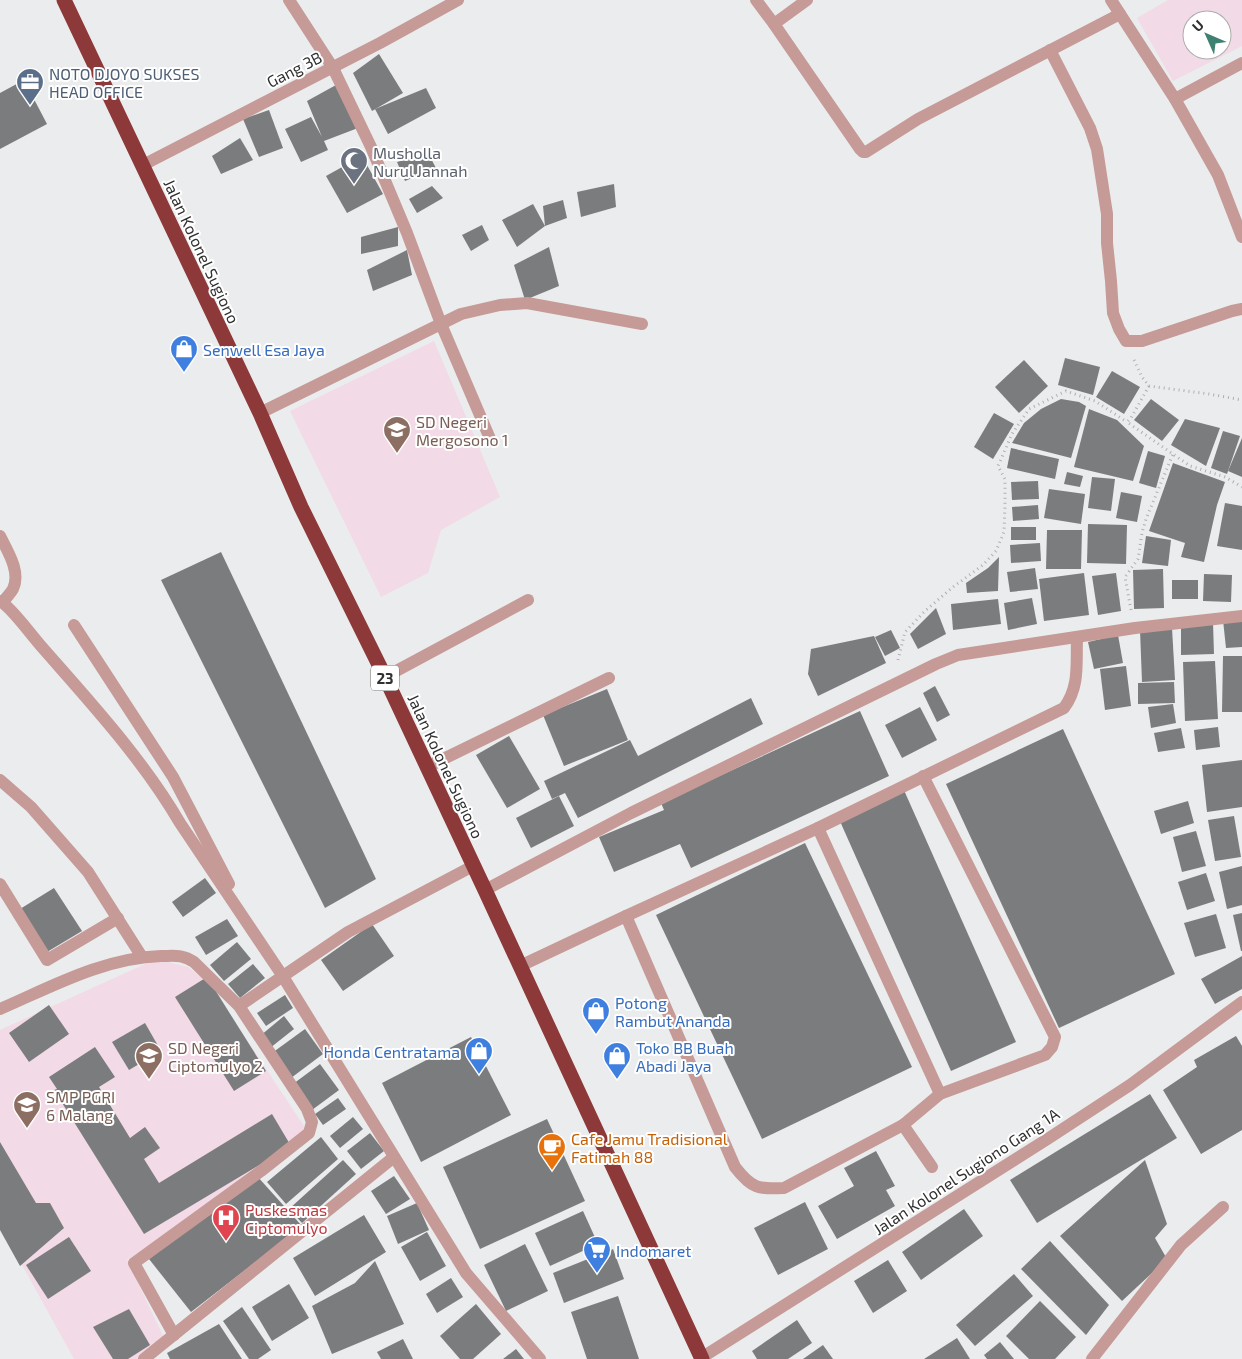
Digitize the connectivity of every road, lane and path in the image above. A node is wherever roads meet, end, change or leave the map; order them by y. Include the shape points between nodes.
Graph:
1 (64, 0) edge
2 (289, 0) edge
3 (458, 0) edge
4 (756, 0) edge
5 (807, 0) edge
6 (1111, 0) edge
7 (1120, 14) junction
8 (774, 24) junction
9 (1050, 50) junction
10 (1242, 63) edge
11 (333, 68) junction
12 (1175, 99) junction
13 (143, 165) junction
14 (1242, 237) edge
15 (1242, 309) edge
16 (441, 324) junction
17 (642, 324) dead end
18 (1126, 341) junction
19 (1149, 386) junction
20 (1242, 400) edge
21 (260, 413) junction
22 (1127, 422) junction
23 (491, 441) dead end
24 (1173, 454) junction
25 (1242, 487) edge
26 (0, 536) edge
27 (528, 600) dead end
28 (2, 602) edge
29 (1242, 616) edge
30 (74, 625) dead end
31 (1135, 628) junction
32 (1077, 638) junction
33 (385, 677) junction
34 (609, 678) dead end
35 (891, 686) junction
36 (427, 767) junction
37 (923, 776) junction
38 (0, 780) edge
39 (818, 828) junction
40 (473, 866) junction
41 (0, 884) edge
42 (485, 890) junction
43 (232, 899) junction
44 (626, 916) junction
45 (118, 918) junction
46 (142, 957) junction
47 (520, 966) junction
48 (282, 975) junction
49 (1242, 1002) edge
50 (239, 1006) junction
51 (0, 1009) edge
52 (940, 1094) junction
53 (903, 1125) junction
54 (394, 1157) junction
55 (932, 1167) dead end
56 (1223, 1207) dead end
57 (174, 1335) junction
58 (152, 1356) edge
59 (540, 1359) edge
60 (701, 1359) edge
61 (1092, 1359) edge

1 - 13 highway, Jalan Kolonel Sugiono / 23
2 - 11 street
3 - 11 street, Gang 3B
4 - 8 street
5 - 8 street
6 - 7 street
7 - 9 street
7 - 12 street
8 - 9 street via 863,152 918,119
9 - 18 street via 1090,128 1097,149 1107,214 1113,313
10 - 12 street
11 - 13 street, Gang 3B
11 - 16 street via 371,147
12 - 14 street via 1218,175
13 - 21 highway, Jalan Kolonel Sugiono / 23
15 - 18 street via 1142,341
16 - 17 street via 461,314 500,305 527,304
16 - 21 street
16 - 23 street
18 - 19 path
19 - 20 path
19 - 22 path
21 - 33 highway, Jalan Kolonel Sugiono / 23 via 301,507
22 - 24 path
22 - 35 path via 1095,401 1066,391 1029,409 1012,434 998,466 1005,480 1005,505 1004,532 996,551 984,565 925,610 905,632
24 - 25 path via 1190,466 1225,477
24 - 31 path via 1146,519 1138,559 1125,577
26 - 28 street via 10,555 15,576 13,589
27 - 33 street
28 - 43 street via 124,744 166,799
29 - 31 street
30 - 43 street via 173,777 229,882
31 - 32 street
32 - 35 street via 958,655
32 - 37 street via 1075,688 1064,708
33 - 36 highway, Jalan Kolonel Sugiono / 23
34 - 36 street
35 - 42 street via 631,813
36 - 40 highway, Jalan Kolonel Sugiono / 23
37 - 39 street
37 - 52 street via 1055,1037 1045,1055
38 - 45 street via 31,807 63,842 88,872
39 - 44 street
39 - 52 street
40 - 42 highway, Jalan Kolonel Sugiono / 23
40 - 48 street via 348,932
41 - 45 street via 47,960
42 - 47 highway, Jalan Kolonel Sugiono / 23
43 - 48 street
44 - 47 street
44 - 53 street via 735,1168 746,1182 762,1189 784,1188
45 - 46 street
46 - 50 street via 185,956
46 - 51 street via 86,971
47 - 60 highway, Jalan Kolonel Sugiono / 23
48 - 50 street
48 - 54 street
49 - 60 street, Jalan Kolonel Sugiono Gang 1A via 1074,1122
50 - 57 street via 307,1109 312,1122 309,1133 134,1263
52 - 53 street
53 - 55 street
54 - 57 street
54 - 59 street via 466,1273
56 - 61 street via 1181,1245
57 - 58 street

